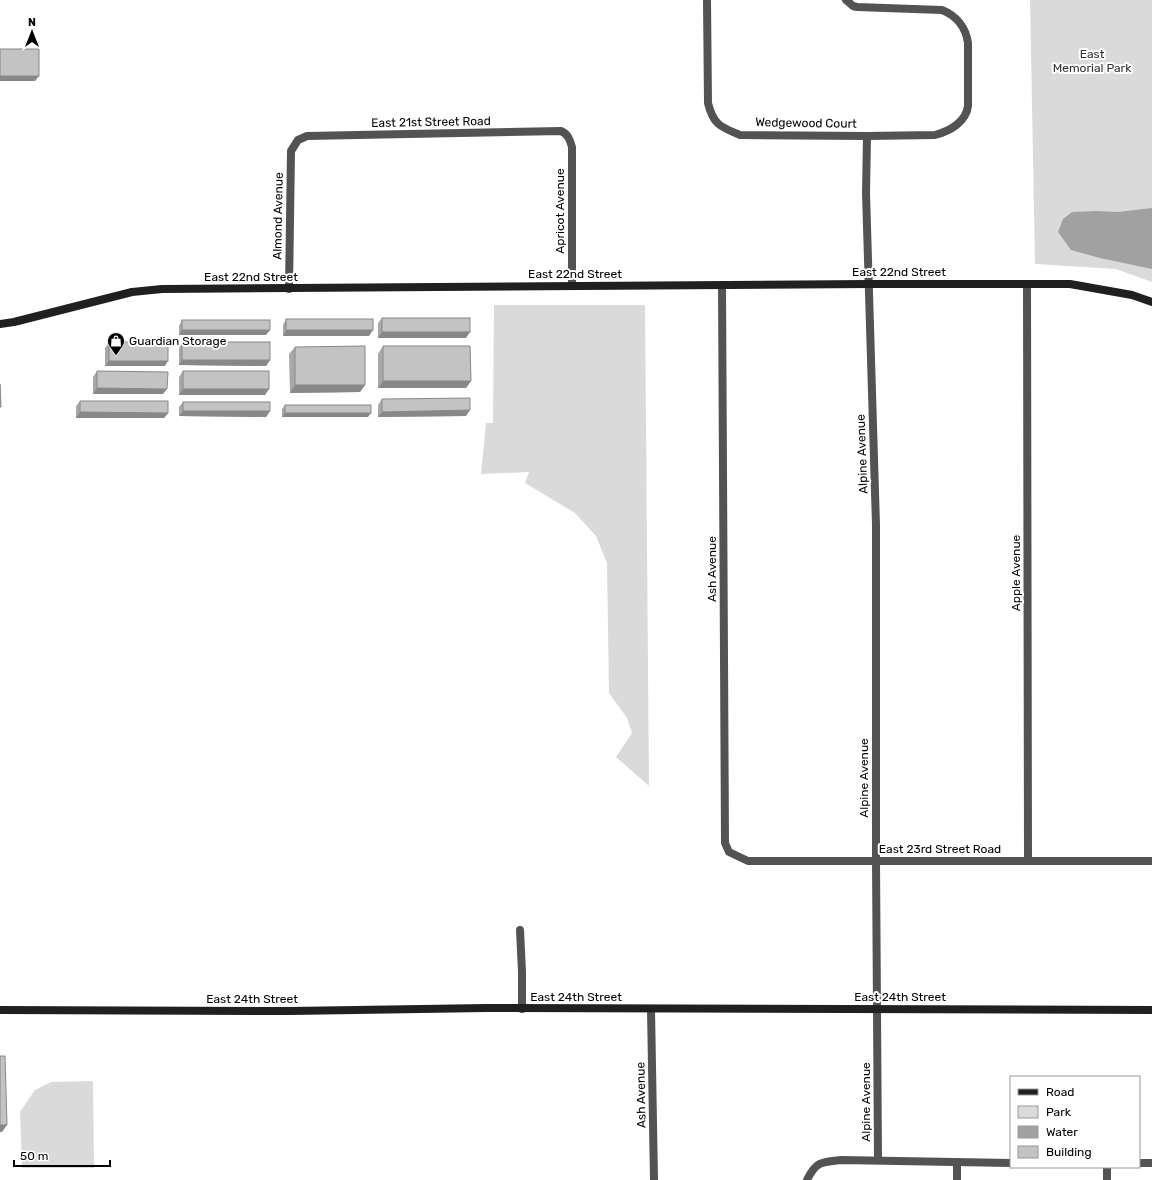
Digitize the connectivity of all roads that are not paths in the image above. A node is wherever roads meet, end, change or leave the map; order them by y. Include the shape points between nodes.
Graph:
1 (707, 0) edge
2 (846, 0) edge
3 (867, 136) junction
4 (568, 138) joint
5 (295, 144) joint
6 (869, 284) junction
7 (1028, 284) junction
8 (722, 285) junction
9 (572, 286) junction
10 (289, 288) junction
11 (1152, 302) edge
12 (870, 316) joint
13 (0, 324) edge
14 (730, 852) joint
15 (876, 861) junction
16 (1028, 861) junction
17 (1152, 861) edge
18 (520, 930) dead end
19 (522, 1009) junction
20 (651, 1009) junction
21 (878, 1009) junction
22 (0, 1010) edge
23 (1152, 1010) edge
24 (878, 1160) junction
25 (957, 1162) junction
26 (1152, 1162) edge
27 (1010, 1163) edge
28 (1140, 1163) edge
29 (1106, 1168) edge
30 (654, 1180) edge
31 (807, 1180) edge
32 (957, 1180) edge
33 (1107, 1180) edge

1 - 3 street, Wedgewood Court via 708,103 716,123 740,135
2 - 3 street via 857,7 942,10 962,24 967,36 967,111 964,117 954,127 935,135
3 - 6 street, Wedgewood Court
4 - 5 street, East 21st Street Road via 561,132 307,136
4 - 9 street, Apricot Avenue via 572,148
5 - 10 street, Almond Avenue via 291,151
6 - 7 street, East 22nd Street
6 - 8 street, East 22nd Street
6 - 12 street, Wedgewood Court
7 - 11 street, East 22nd Street via 1070,284 1132,295
7 - 16 street, Apple Avenue
8 - 9 street, East 22nd Street
8 - 14 street, Ash Avenue via 725,843
9 - 10 street, East 22nd Street
10 - 13 street, East 22nd Street via 162,289 132,292
12 - 15 street, Alpine Avenue via 876,525
14 - 15 street, East 23rd Street Road via 748,861
15 - 16 street, East 23rd Street Road
15 - 21 street, Alpine Avenue
16 - 17 street, East 23rd Street Road
18 - 19 street
19 - 20 street, East 24th Street
19 - 22 street, East 24th Street
20 - 21 street, East 24th Street
20 - 30 street, Ash Avenue
21 - 23 street, East 24th Street
21 - 24 street, Alpine Avenue
24 - 25 street
24 - 31 street, Alpine Avenue via 823,1162 812,1169
25 - 27 street
25 - 32 street
26 - 28 street
29 - 33 street

